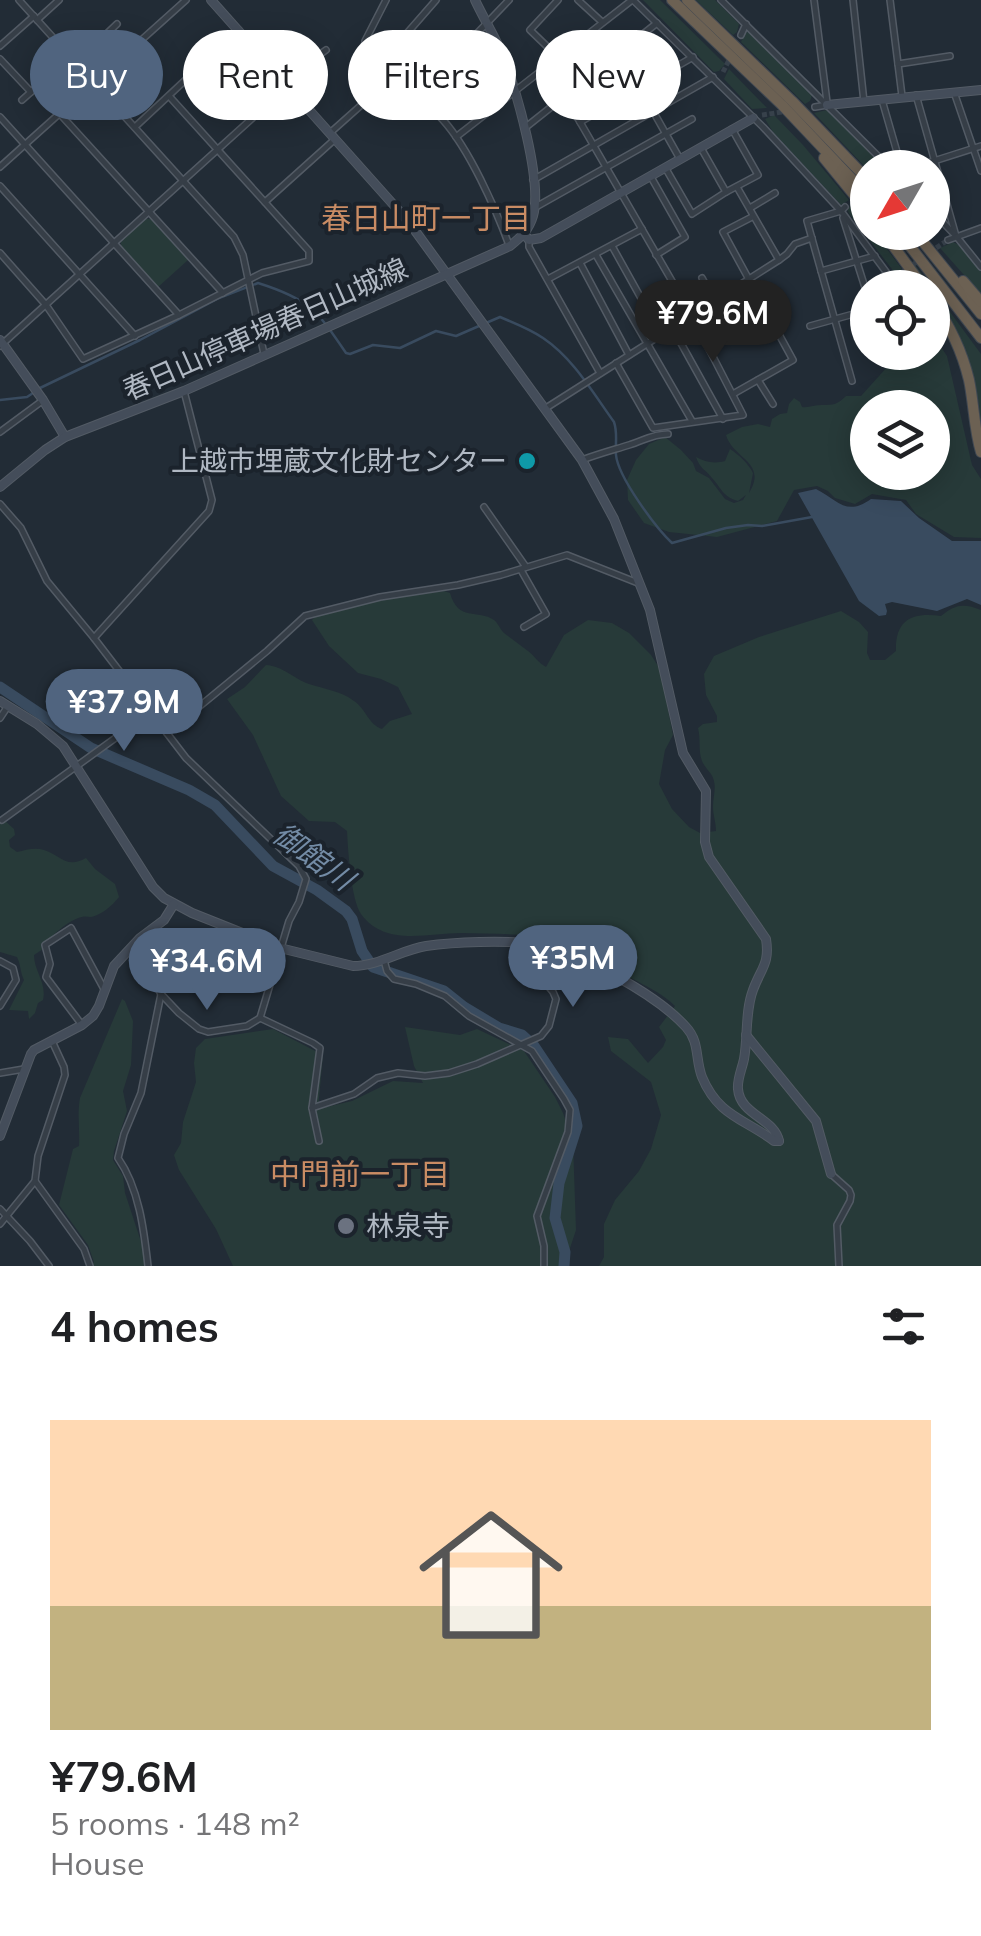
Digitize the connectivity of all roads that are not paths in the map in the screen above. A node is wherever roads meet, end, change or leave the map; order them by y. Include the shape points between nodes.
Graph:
1 (19, 0) edge
2 (46, 0) edge
3 (59, 0) edge
4 (186, 0) edge
5 (211, 0) edge
6 (386, 0) edge
7 (436, 0) edge
8 (476, 0) edge
9 (509, 0) edge
10 (558, 0) edge
11 (578, 0) edge
12 (632, 0) edge
13 (672, 0) edge
14 (687, 0) edge
15 (721, 0) edge
16 (814, 0) edge
17 (853, 0) edge
18 (890, 0) edge
19 (52, 6) junction
20 (36, 18) junction
21 (602, 22) junction
22 (657, 23) junction
23 (117, 24) dead end
24 (486, 24) junction
25 (746, 24) junction
26 (47, 30) edge
27 (111, 30) edge
28 (153, 30) edge
29 (239, 30) edge
30 (371, 30) edge
31 (409, 30) edge
32 (480, 30) edge
33 (489, 30) edge
34 (592, 30) edge
35 (648, 30) edge
36 (741, 35) dead end
37 (536, 36) edge
38 (0, 46) edge
39 (950, 56) dead end
40 (693, 57) junction
41 (0, 59) edge
42 (737, 62) junction
43 (681, 64) edge
44 (898, 64) junction
45 (723, 72) tunnel mouth
46 (536, 74) edge
47 (712, 77) junction
48 (718, 83) junction
49 (183, 84) edge
50 (516, 89) edge
51 (981, 90) edge
52 (30, 92) joint
53 (954, 92) junction
54 (681, 95) edge
55 (916, 95) junction
56 (169, 96) junction
57 (902, 97) junction
58 (516, 98) edge
59 (22, 100) dead end
60 (882, 100) junction
61 (864, 102) junction
62 (828, 105) junction
63 (816, 107) dead end
64 (0, 117) edge
65 (758, 117) junction
66 (536, 119) edge
67 (692, 119) dead end
68 (52, 120) edge
69 (66, 120) edge
70 (127, 120) edge
71 (250, 120) edge
72 (317, 120) edge
73 (349, 120) edge
74 (443, 120) edge
75 (476, 120) edge
76 (583, 120) edge
77 (637, 120) edge
78 (658, 120) edge
79 (580, 122) joint
80 (134, 128) junction
81 (524, 128) junction
82 (732, 130) junction
83 (666, 134) junction
84 (331, 137) junction
85 (456, 137) junction
86 (25, 145) junction
87 (593, 145) junction
88 (978, 147) edge
89 (702, 148) junction
90 (216, 150) junction
91 (874, 150) edge
92 (897, 150) edge
93 (933, 150) edge
94 (950, 156) edge
95 (680, 159) junction
96 (850, 161) edge
97 (0, 167) edge
98 (606, 168) junction
99 (665, 168) junction
100 (981, 170) edge
101 (650, 176) junction
102 (850, 178) edge
103 (534, 180) junction
104 (182, 181) junction
105 (0, 186) edge
106 (737, 187) junction
107 (850, 190) edge
108 (726, 192) junction
109 (621, 193) junction
110 (776, 193) dead end
111 (265, 202) junction
112 (534, 208) junction
113 (750, 208) junction
114 (843, 209) junction
115 (149, 212) junction
116 (950, 213) edge
117 (752, 217) junction
118 (981, 228) edge
119 (642, 230) junction
120 (950, 230) edge
121 (956, 236) junction
122 (527, 237) junction
123 (812, 238) junction
124 (950, 239) tunnel mouth
125 (114, 244) junction
126 (510, 246) junction
127 (612, 246) junction
128 (913, 250) edge
129 (931, 250) edge
130 (933, 250) edge
131 (0, 253) edge
132 (656, 254) junction
133 (596, 255) junction
134 (876, 256) junction
135 (779, 260) junction
136 (856, 261) junction
137 (580, 263) junction
138 (981, 268) edge
139 (859, 270) edge
140 (886, 270) edge
141 (821, 271) junction
142 (446, 274) junction
143 (80, 275) junction
144 (749, 277) junction
145 (702, 278) dead end
146 (248, 279) junction
147 (548, 279) junction
148 (222, 293) junction
149 (714, 300) junction
150 (981, 302) edge
151 (46, 305) junction
152 (691, 314) junction
153 (850, 314) edge
154 (981, 314) edge
155 (179, 315) junction
156 (836, 318) junction
157 (810, 326) dead end
158 (672, 327) junction
159 (950, 331) edge
160 (661, 334) junction
161 (135, 336) junction
162 (981, 338) edge
163 (1, 343) edge
164 (646, 344) junction
165 (264, 354) junction
166 (629, 354) junction
167 (616, 363) junction
168 (600, 373) junction
169 (758, 380) junction
170 (852, 381) dead end
171 (184, 391) junction
172 (734, 394) junction
173 (43, 400) junction
174 (773, 404) dead end
175 (544, 409) junction
176 (724, 420) junction
177 (692, 422) junction
178 (0, 432) edge
179 (668, 434) dead end
180 (65, 437) junction
181 (981, 452) edge
182 (582, 460) junction
183 (2, 481) edge
184 (0, 504) edge
185 (484, 507) dead end
186 (523, 568) junction
187 (640, 584) junction
188 (524, 626) dead end
189 (94, 638) junction
190 (4, 703) edge
191 (150, 713) junction
192 (0, 718) edge
193 (166, 733) junction
194 (77, 766) junction
195 (2, 820) edge
196 (174, 904) junction
197 (134, 944) junction
198 (533, 944) junction
199 (280, 948) junction
200 (384, 960) junction
201 (0, 961) edge
202 (104, 989) junction
203 (161, 994) junction
204 (0, 1006) edge
205 (260, 1018) junction
206 (82, 1025) junction
207 (746, 1036) junction
208 (52, 1040) junction
209 (523, 1044) junction
210 (24, 1069) junction
211 (0, 1073) edge
212 (312, 1108) junction
213 (0, 1136) edge
214 (319, 1141) dead end
215 (831, 1174) joint
216 (35, 1181) junction
217 (0, 1209) edge
218 (7, 1216) junction
219 (0, 1224) edge
220 (48, 1266) edge
221 (90, 1266) edge
222 (148, 1266) edge
223 (544, 1266) edge
224 (839, 1266) edge

1 - 20 street
2 - 19 street
3 - 19 street
4 - 28 street
5 - 29 street, 春日山停車場春日山城線
6 - 30 street
7 - 31 street
8 - 24 street
9 - 24 street
10 - 37 street via 530,30
11 - 21 street
12 - 21 street
12 - 22 street
13 - 42 highway
14 - 96 highway
15 - 25 street
16 - 62 street
17 - 61 street
18 - 44 street
19 - 20 street
20 - 26 street
20 - 38 street
21 - 34 street
22 - 35 street
22 - 40 street
23 - 27 street
24 - 32 street
24 - 33 street
25 - 36 street
25 - 62 street
39 - 44 street
40 - 43 street
40 - 47 street
41 - 52 street
42 - 102 highway
42 - 107 highway
44 - 57 street
45 - 48 street
46 - 50 street
47 - 48 street
47 - 54 street
48 - 65 street
49 - 56 street
51 - 53 street
52 - 59 street
53 - 55 street
53 - 88 street
55 - 57 street
55 - 93 street
56 - 80 street
56 - 90 street
57 - 60 street
58 - 81 street
60 - 61 street
60 - 92 street
61 - 62 street
62 - 63 street
62 - 91 street
64 - 86 street
65 - 82 street
65 - 114 street
66 - 81 street
67 - 83 street
68 - 86 street
69 - 115 street
70 - 80 street
71 - 90 street
72 - 84 street, 春日山停車場春日山城線
73 - 84 street
74 - 85 street
75 - 85 street
76 - 79 street
77 - 87 street
78 - 83 street
79 - 87 street
80 - 104 street
81 - 103 street
82 - 89 street
82 - 106 street via 758,176
83 - 95 street
83 - 98 street
84 - 111 street
84 - 142 street, 春日山停車場春日山城線
85 - 126 street
86 - 97 street
86 - 125 street
87 - 98 street
87 - 103 street
88 - 94 street
88 - 100 street
89 - 95 street
89 - 108 street
90 - 104 street
90 - 111 street
95 - 99 street
98 - 109 street
98 - 112 street
99 - 101 street
99 - 108 street via 692,214
101 - 109 street
101 - 132 street via 685,237
103 - 112 street
104 - 115 street
104 - 146 street via 234,238
105 - 143 street
106 - 108 street
106 - 113 street
109 - 119 street
109 - 122 street via 542,238
110 - 113 street
111 - 146 street via 311,258
112 - 122 street
113 - 117 street
114 - 123 street via 807,221
114 - 134 street
114 - 136 street
115 - 125 street
115 - 148 street
116 - 121 street
117 - 135 street
117 - 144 street via 723,232
118 - 121 street
119 - 127 street
119 - 132 street
120 - 121 street
121 - 124 street
121 - 138 street
122 - 126 street
122 - 147 street
123 - 135 street
123 - 141 street
125 - 143 street
125 - 155 street
126 - 142 street
127 - 133 street
127 - 160 street
128 - 162 highway
129 - 154 highway
130 - 150 highway
131 - 151 street
132 - 152 street
133 - 137 street
133 - 164 street
134 - 136 street
134 - 140 street
135 - 144 street
136 - 139 street
136 - 141 street
137 - 147 street
137 - 166 street
141 - 156 street
142 - 165 street, 春日山停車場春日山城線
142 - 175 street
143 - 151 street
143 - 161 street
144 - 149 street
144 - 169 street via 793,360
145 - 149 street
146 - 148 street
146 - 165 street
147 - 168 street
148 - 155 street
149 - 152 street
151 - 161 street via 83,359
151 - 163 street
152 - 158 street
152 - 172 street
153 - 156 street
155 - 161 street
156 - 157 street
156 - 170 street
158 - 160 street
158 - 176 street
159 - 181 highway via 969,382
160 - 164 street
163 - 173 street
164 - 166 street
164 - 177 street
165 - 171 street, 春日山停車場春日山城線
166 - 167 street
167 - 168 street
167 - 177 street via 653,428
168 - 175 street
169 - 172 street
169 - 174 street
171 - 180 street, 春日山停車場春日山城線
171 - 189 street via 212,500 209,511
172 - 176 street via 743,415
173 - 178 street
173 - 180 street
175 - 182 street
176 - 177 street
179 - 182 street
180 - 183 street, 春日山停車場春日山城線
182 - 187 street
184 - 189 street via 47,581
185 - 186 street
186 - 187 street via 568,555
186 - 188 street via 546,614
186 - 193 street via 304,616
187 - 207 street via 682,754 706,792 709,858 766,939 766,966 751,996
189 - 191 street
190 - 192 street
190 - 194 street via 50,734
191 - 193 street
191 - 194 street
193 - 199 street via 299,866 306,883
194 - 195 street
194 - 196 street via 153,887
196 - 197 street
196 - 199 street
197 - 202 street
197 - 203 street
198 - 200 street via 423,946
198 - 207 street via 616,977 675,1016 695,1040 702,1076 716,1100 735,1119 779,1141 738,1094
198 - 209 street via 532,967 553,992 556,1007 546,1032
199 - 200 street via 352,966
199 - 205 street
200 - 209 street via 394,979 444,996
201 - 204 street via 13,968 16,980
202 - 206 street via 96,1012
202 - 206 street via 70,928 45,945 46,976
203 - 205 street via 208,1032
203 - 222 street via 141,1094 118,1158 128,1172
205 - 212 street via 320,1048
206 - 208 street
207 - 215 street via 816,1121
208 - 210 street via 34,1050
208 - 216 street via 65,1076
209 - 212 street via 448,1072 377,1078
209 - 223 street via 570,1110 538,1216
210 - 211 street
210 - 213 street
212 - 214 street
215 - 224 street via 851,1195 837,1225
216 - 218 street
216 - 221 street
217 - 218 street
218 - 219 street
218 - 220 street

